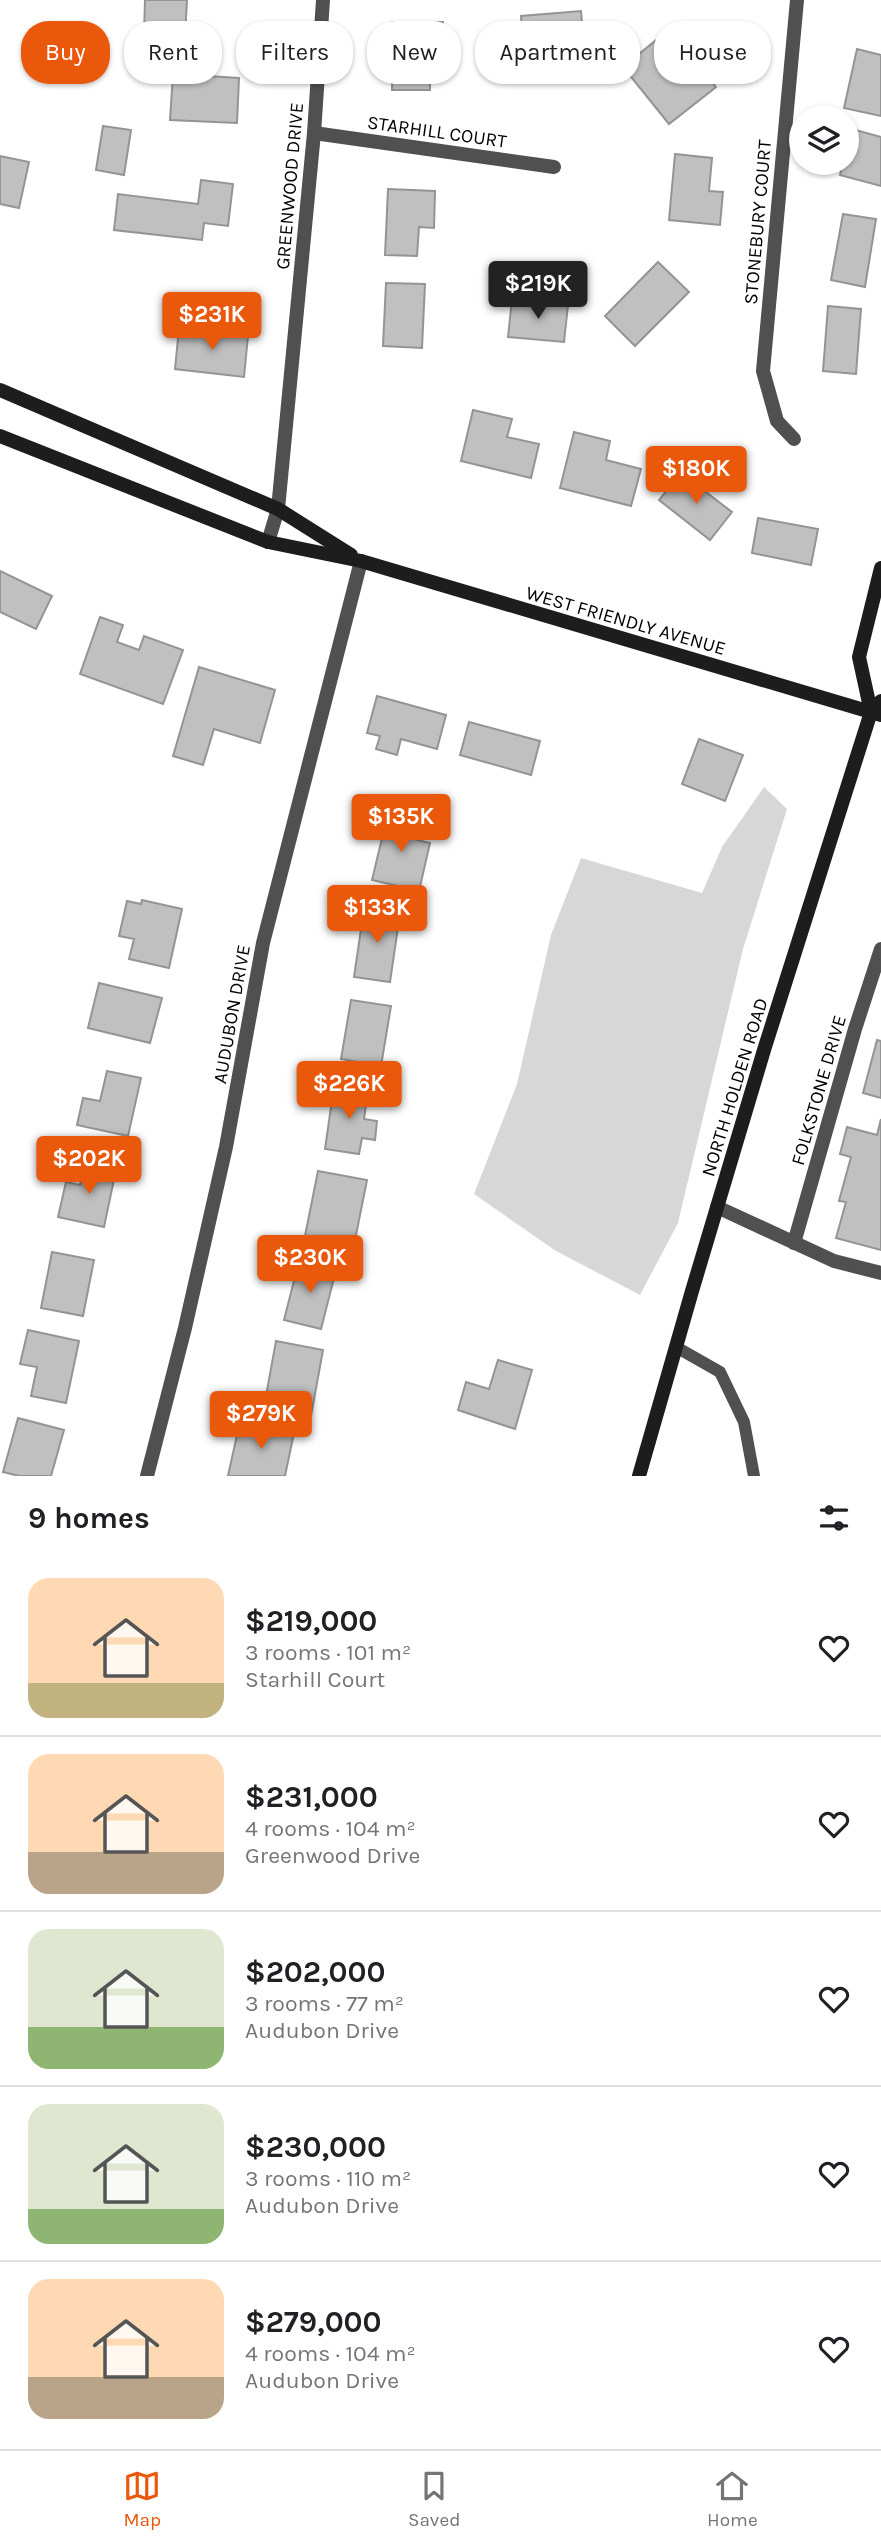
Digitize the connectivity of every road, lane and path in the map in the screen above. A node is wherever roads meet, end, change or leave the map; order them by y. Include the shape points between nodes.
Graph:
1 (323, 0) edge
2 (797, 0) edge
3 (314, 133) junction
4 (554, 167) dead end
5 (0, 390) edge
6 (0, 436) edge
7 (794, 439) dead end
8 (278, 509) junction
9 (268, 542) junction
10 (361, 561) junction
11 (881, 568) edge
12 (878, 709) edge
13 (881, 949) edge
14 (718, 1207) junction
15 (794, 1243) junction
16 (881, 1273) edge
17 (676, 1347) junction
18 (147, 1476) edge
19 (639, 1476) edge
20 (754, 1476) edge

1 - 3 street, GREENWOOD DRIVE
2 - 7 street, STONEBURY COURT via 763,371 777,421
3 - 4 street, STARHILL COURT
3 - 8 street, GREENWOOD DRIVE
5 - 8 main road, WEST FRIENDLY AVENUE
6 - 9 main road, WEST FRIENDLY AVENUE
8 - 9 street, GREENWOOD DRIVE
8 - 10 main road, WEST FRIENDLY AVENUE
9 - 10 main road, WEST FRIENDLY AVENUE
10 - 12 main road, WEST FRIENDLY AVENUE
10 - 18 street, AUDUBON DRIVE via 263,943 226,1147
11 - 12 main road, NORTH HOLDEN ROAD via 859,657
12 - 14 main road, NORTH HOLDEN ROAD
13 - 15 street, FOLKSTONE DRIVE
14 - 15 street
14 - 17 main road, NORTH HOLDEN ROAD
15 - 16 street via 834,1261
17 - 19 main road, NORTH HOLDEN ROAD
17 - 20 lane via 720,1372 744,1422

